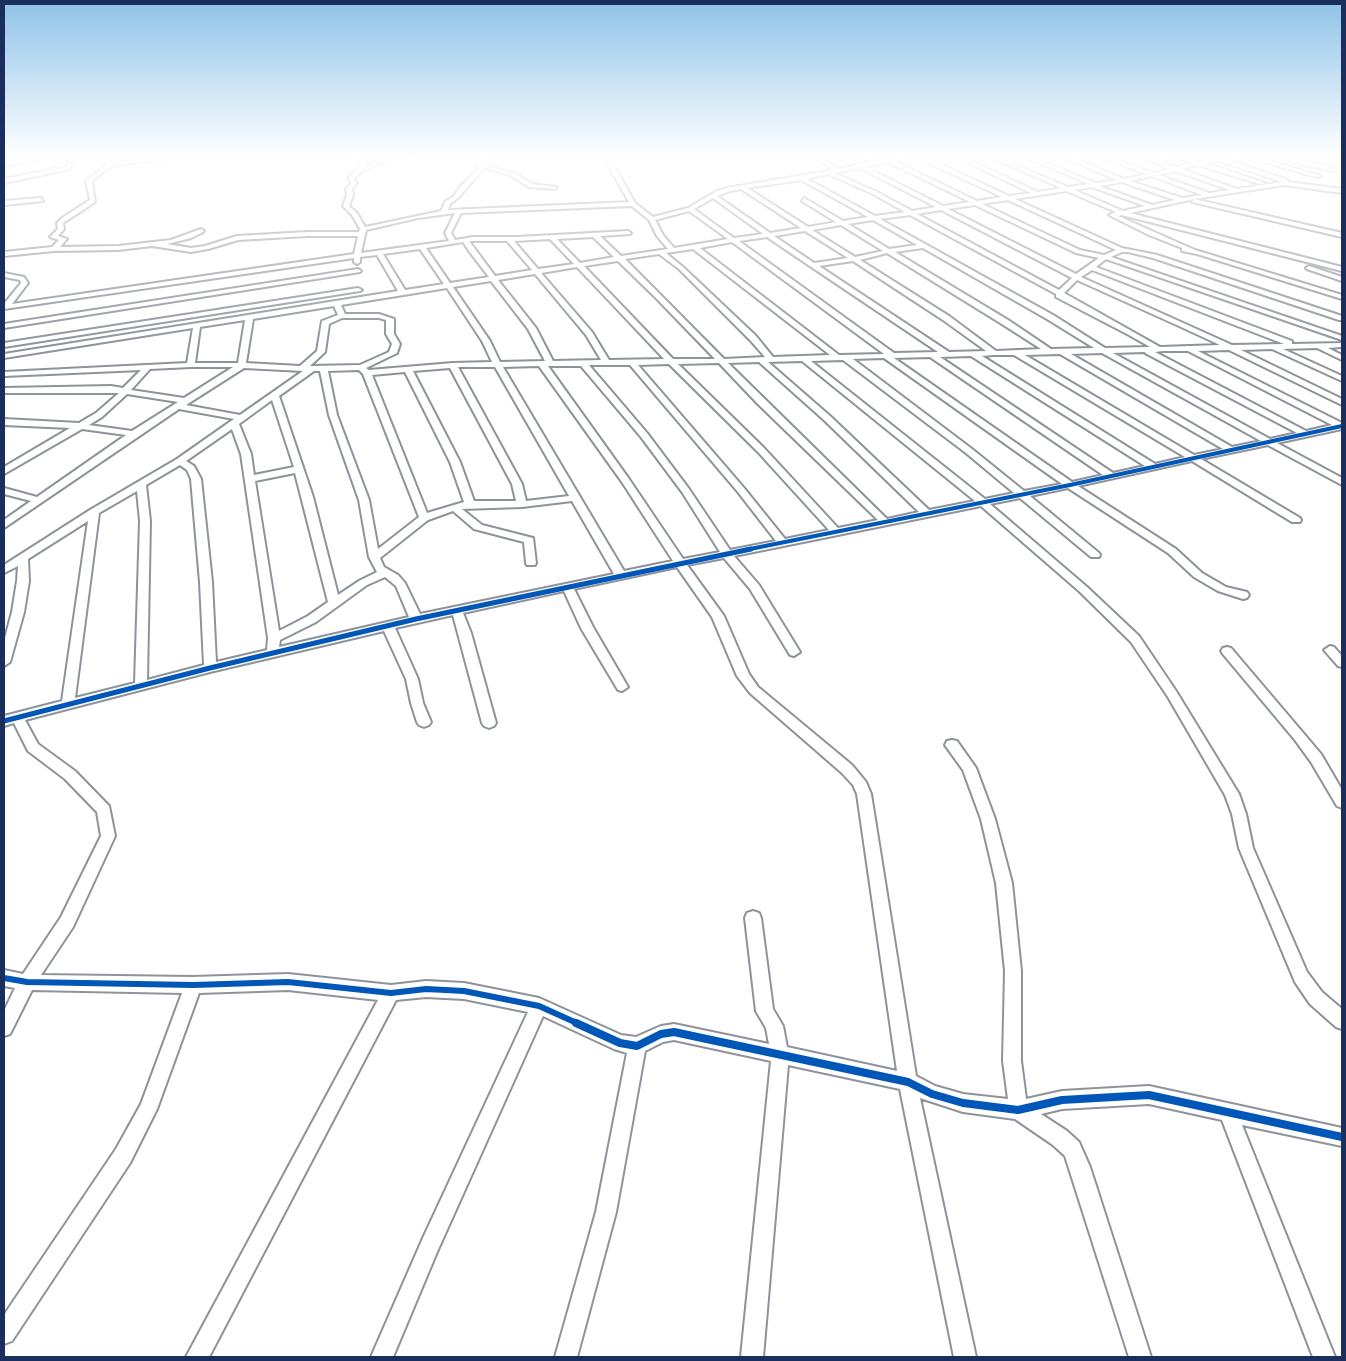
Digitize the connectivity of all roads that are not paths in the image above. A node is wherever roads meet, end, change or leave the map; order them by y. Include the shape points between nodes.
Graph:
1 (65, 219) edge
2 (357, 219) edge
3 (409, 219) edge
4 (453, 219) edge
5 (652, 219) edge
6 (704, 219) edge
7 (747, 219) edge
8 (791, 219) edge
9 (835, 219) edge
10 (873, 219) edge
11 (877, 219) edge
12 (921, 219) edge
13 (964, 219) edge
14 (1007, 219) edge
15 (1051, 219) edge
16 (1117, 219) edge
17 (1145, 219) edge
18 (1266, 219) edge
19 (842, 223) junction
20 (808, 229) junction
21 (201, 231) dead end
22 (362, 232) junction
23 (628, 233) dead end
24 (1342, 234) edge
25 (595, 235) junction
26 (771, 235) junction
27 (552, 237) junction
28 (466, 240) junction
29 (510, 240) junction
30 (734, 240) junction
31 (452, 242) junction
32 (151, 244) junction
33 (422, 246) junction
34 (925, 246) junction
35 (695, 247) junction
36 (54, 250) junction
37 (673, 250) junction
38 (1121, 250) junction
39 (1192, 250) junction
40 (889, 251) junction
41 (378, 252) junction
42 (661, 252) junction
43 (4, 254) edge
44 (1288, 255) junction
45 (356, 256) junction
46 (1156, 256) junction
47 (1105, 257) junction
48 (620, 259) junction
49 (855, 259) junction
50 (578, 265) junction
51 (815, 265) junction
52 (1092, 267) junction
53 (1342, 269) edge
54 (536, 272) junction
55 (4, 275) edge
56 (1078, 277) junction
57 (203, 278) junction
58 (494, 279) junction
59 (1342, 279) edge
60 (358, 281) junction
61 (448, 286) junction
62 (403, 293) junction
63 (93, 294) junction
64 (207, 294) junction
65 (1059, 294) junction
66 (1342, 297) edge
67 (358, 300) junction
68 (337, 303) junction
69 (5, 306) edge
70 (92, 312) junction
71 (210, 313) junction
72 (342, 316) junction
73 (249, 318) junction
74 (1342, 318) edge
75 (210, 323) junction
76 (197, 325) junction
77 (4, 326) edge
78 (91, 331) junction
79 (1342, 338) edge
80 (90, 343) junction
81 (4, 345) edge
82 (1342, 345) edge
83 (1270, 346) junction
84 (1296, 346) junction
85 (1317, 346) junction
86 (1230, 347) junction
87 (1188, 349) junction
88 (1146, 350) junction
89 (1160, 350) junction
90 (1048, 351) junction
91 (1061, 351) junction
92 (1104, 351) junction
93 (974, 353) junction
94 (994, 353) junction
95 (1017, 353) junction
96 (932, 354) junction
97 (947, 354) junction
98 (4, 356) edge
99 (890, 356) junction
100 (841, 357) junction
101 (802, 358) junction
102 (1342, 358) edge
103 (761, 360) junction
104 (771, 360) junction
105 (671, 361) junction
106 (721, 361) junction
107 (606, 362) junction
108 (631, 362) junction
109 (583, 363) junction
110 (547, 364) junction
111 (191, 365) junction
112 (242, 365) junction
113 (453, 365) junction
114 (498, 365) junction
115 (148, 367) junction
116 (302, 369) junction
117 (318, 369) junction
118 (364, 370) junction
119 (408, 370) junction
120 (6, 374) edge
121 (1342, 379) edge
122 (4, 388) edge
123 (125, 390) junction
124 (275, 395) junction
125 (1342, 402) edge
126 (182, 403) junction
127 (237, 421) junction
128 (4, 422) edge
129 (81, 426) junction
130 (1341, 426) edge
131 (134, 434) junction
132 (1305, 434) junction
133 (1268, 441) junction
134 (1228, 449) junction
135 (1190, 458) junction
136 (180, 461) junction
137 (1154, 467) junction
138 (300, 469) junction
139 (4, 471) edge
140 (1111, 476) junction
141 (250, 478) junction
142 (1342, 482) edge
143 (142, 484) junction
144 (1070, 484) junction
145 (4, 491) edge
146 (1022, 494) junction
147 (576, 498) junction
148 (37, 500) junction
149 (982, 502) junction
150 (470, 504) junction
151 (522, 504) junction
152 (454, 507) junction
153 (94, 512) junction
154 (927, 514) junction
155 (424, 518) junction
156 (1296, 520) dead end
157 (885, 522) junction
158 (4, 525) edge
159 (836, 532) junction
160 (783, 543) junction
161 (728, 554) junction
162 (1095, 555) dead end
163 (374, 557) junction
164 (23, 558) junction
165 (532, 563) dead end
166 (680, 563) junction
167 (4, 570) edge
168 (385, 573) junction
169 (621, 576) junction
170 (568, 587) junction
171 (1243, 595) dead end
172 (334, 603) junction
173 (457, 610) junction
174 (416, 619) junction
175 (388, 626) junction
176 (274, 638) junction
177 (1330, 650) dead end
178 (1227, 651) dead end
179 (273, 652) junction
180 (794, 652) dead end
181 (4, 662) edge
182 (1342, 663) edge
183 (210, 668) junction
184 (141, 686) junction
185 (622, 687) dead end
186 (68, 704) junction
187 (10, 719) edge
188 (424, 722) dead end
189 (489, 723) dead end
190 (952, 745) dead end
191 (1342, 802) edge
192 (753, 918) dead end
193 (4, 978) edge
194 (27, 982) junction
195 (193, 985) junction
196 (391, 993) junction
197 (539, 1006) junction
198 (1342, 1021) edge
199 (4, 1028) edge
200 (636, 1046) junction
201 (780, 1055) junction
202 (908, 1082) junction
203 (1018, 1110) junction
204 (1228, 1112) junction
205 (1342, 1137) edge
206 (4, 1333) edge
207 (197, 1357) edge
208 (382, 1357) edge
209 (566, 1357) edge
210 (752, 1357) edge
211 (965, 1357) edge
212 (1140, 1357) edge
213 (1324, 1357) edge

1 - 36 street via 53,237 64,239
2 - 22 street
3 - 22 street
4 - 31 street via 448,233
5 - 37 street via 660,236
6 - 30 street
7 - 26 street
8 - 20 street
9 - 19 street
10 - 19 street
11 - 34 street
12 - 65 street
13 - 56 street
14 - 47 street via 1078,252
15 - 38 street
16 - 39 street
17 - 44 street
18 - 24 street
19 - 20 street
19 - 40 street
20 - 26 street
20 - 49 street
21 - 32 street via 181,240
22 - 32 street via 237,238 191,250
22 - 45 street
23 - 25 street
25 - 27 street
25 - 48 street
26 - 30 street
26 - 51 street
27 - 29 street
27 - 50 street
28 - 29 street
28 - 31 street
28 - 58 street
29 - 54 street
30 - 35 street
30 - 99 street
31 - 33 street
32 - 36 street
33 - 41 street
33 - 61 street
34 - 40 street
34 - 92 street
35 - 37 street
35 - 100 street
36 - 43 street
37 - 42 street
38 - 46 street
38 - 47 street
39 - 46 street
39 - 66 street
40 - 49 street
40 - 90 street
41 - 45 street
41 - 62 street
42 - 48 street
42 - 104 street via 732,318
44 - 53 street
44 - 59 street via 1282,260
45 - 57 street
45 - 60 street
46 - 74 street
47 - 52 street
47 - 79 street
48 - 50 street
48 - 106 street
49 - 51 street
49 - 94 street
50 - 54 street
50 - 105 street
51 - 97 street
52 - 56 street
52 - 84 street
54 - 58 street
54 - 107 street via 589,334
55 - 69 street via 22,278 24,283
56 - 65 street
56 - 86 street
57 - 63 street
57 - 64 street
58 - 61 street
58 - 110 street via 532,328
60 - 64 street
60 - 67 street
60 - 71 street
61 - 62 street
61 - 114 street via 486,341
62 - 67 street
63 - 69 street
63 - 70 street
64 - 70 street
64 - 71 street
65 - 89 street
67 - 68 street
68 - 72 street
68 - 73 street
70 - 77 street
70 - 78 street
71 - 75 street
71 - 78 street
72 - 116 street via 325,323 322,352
72 - 118 street via 379,316 390,320 390,334 396,344 393,353
73 - 75 street
73 - 112 street
75 - 76 street
76 - 80 street
76 - 111 street
78 - 80 street
78 - 81 street
80 - 98 street
82 - 85 street
83 - 84 street
83 - 86 street
83 - 121 street
84 - 85 street
85 - 102 street
86 - 87 street
86 - 125 street
87 - 89 street
87 - 130 street
88 - 89 street
88 - 92 street
88 - 132 street
90 - 91 street
90 - 95 street
91 - 92 street
91 - 134 street
92 - 133 street
93 - 94 street
93 - 97 street
93 - 137 street
94 - 95 street
95 - 135 street
96 - 97 street
96 - 99 street
96 - 140 street
99 - 100 street
99 - 144 street
100 - 101 street
100 - 146 street
101 - 104 street
101 - 149 street
103 - 104 street
103 - 106 street
103 - 154 street
105 - 106 street
105 - 108 street
105 - 159 street via 761,450
106 - 157 street
107 - 108 street
107 - 109 street
108 - 160 street
109 - 110 street
109 - 161 street via 686,491
110 - 114 street
110 - 166 street
111 - 112 street
111 - 115 street
112 - 116 street
112 - 126 street
113 - 114 street
113 - 119 street
113 - 151 street via 517,484
114 - 147 street
115 - 120 street
115 - 123 street
116 - 117 street
117 - 118 street
117 - 124 street
117 - 163 street via 364,500
118 - 119 street
118 - 155 street
119 - 150 street via 455,462
120 - 122 street
122 - 123 street
123 - 126 street
123 - 129 street via 114,403
124 - 127 street
124 - 138 street
126 - 127 street
126 - 131 street
127 - 136 street
127 - 141 street
128 - 129 street
129 - 131 street
129 - 139 street
130 - 132 street
131 - 148 street
132 - 133 street
133 - 134 street
133 - 142 street
134 - 135 street
135 - 137 street
135 - 156 street
136 - 143 street
136 - 183 street via 192,468 196,479
137 - 140 street
138 - 141 street
138 - 172 street
140 - 144 street
141 - 176 street
143 - 153 street
143 - 184 street via 145,530
144 - 146 street
144 - 171 street via 1172,551 1198,575 1222,589
145 - 148 street
146 - 149 street
146 - 162 street
147 - 151 street
147 - 169 street
148 - 158 street
149 - 154 street
149 - 198 street via 1135,639 1232,794 1246,848 1301,977 1316,998
150 - 151 street
150 - 152 street
152 - 155 street
152 - 165 street via 478,527 529,540
153 - 164 street
153 - 186 street
154 - 157 street
155 - 163 street
157 - 159 street
159 - 160 street
160 - 161 street
161 - 166 street
161 - 180 street via 755,587
163 - 168 street
164 - 167 street
164 - 181 street via 18,612
166 - 169 street
166 - 202 street via 718,616 743,676 754,690 847,769 861,788
168 - 172 street via 363,583
168 - 174 street via 401,585
169 - 170 street
170 - 173 street
170 - 185 street via 587,628
172 - 176 street via 312,619
173 - 174 street
173 - 189 street
174 - 175 street
175 - 179 street
175 - 188 street via 412,680
176 - 179 street
177 - 182 street
178 - 191 street via 1316,758
179 - 183 street
183 - 184 street
184 - 186 street
186 - 187 street
187 - 194 street via 33,747 70,775 104,810 108,836 67,922
190 - 203 street via 969,768 988,819 1004,882 1013,972 1012,1061
192 - 201 street via 765,1010 774,1026
193 - 194 street
194 - 195 street
194 - 199 street
195 - 196 street via 288,982
195 - 206 street via 148,1109 123,1156
196 - 197 street via 426,989 464,991
196 - 207 street
197 - 200 street via 620,1043
197 - 208 street
200 - 201 street via 661,1034 674,1032
200 - 209 street via 606,1212
201 - 202 street
201 - 210 street
202 - 203 street via 932,1094 963,1103
202 - 211 street
203 - 204 street via 1062,1100 1149,1095
203 - 212 street via 1072,1150
204 - 205 street
204 - 213 street

